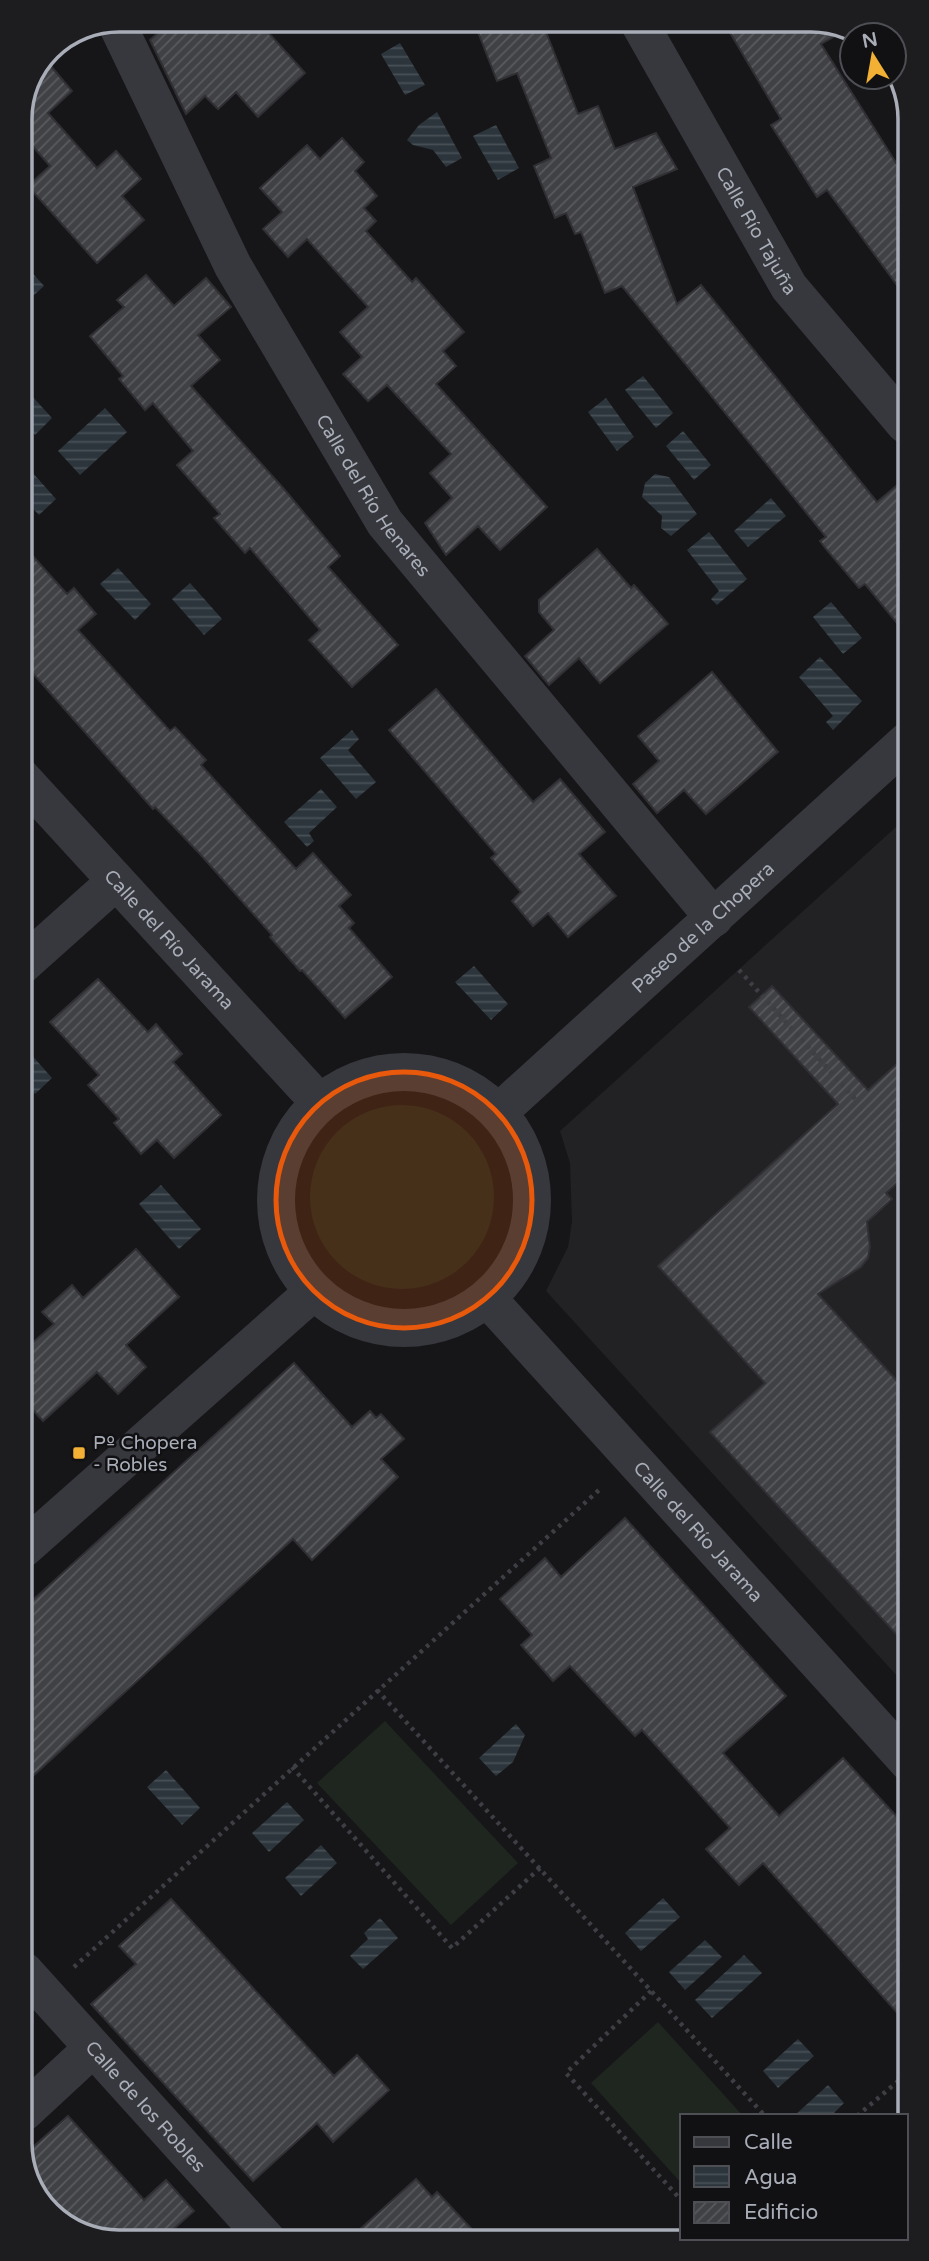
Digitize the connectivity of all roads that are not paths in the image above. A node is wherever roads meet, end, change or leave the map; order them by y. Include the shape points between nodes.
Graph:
1 (121, 32) edge
2 (644, 32) edge
3 (898, 416) edge
4 (898, 749) edge
5 (32, 789) edge
6 (116, 882) junction
7 (714, 918) junction
8 (32, 957) edge
9 (319, 1102) junction
10 (499, 1112) junction
11 (313, 1292) junction
12 (487, 1298) junction
13 (32, 1541) edge
14 (898, 1748) edge
15 (32, 1981) edge
16 (93, 2048) junction
17 (32, 2105) edge
18 (256, 2229) edge

1 - 7 street, Calle del Río Henares via 233,266 385,523
2 - 3 street, Calle Río Tajuña via 789,288
4 - 7 street, Paseo de la Chopera
5 - 6 street, Calle del Río Jarama
6 - 8 street
6 - 9 street, Calle del Río Jarama
7 - 10 street, Paseo de la Chopera
9 - 10 street via 352,1082 391,1071 430,1073 468,1087
9 - 11 street via 292,1135 276,1175 275,1217 288,1258
10 - 12 street via 522,1146 532,1187 530,1228 514,1267
11 - 12 street via 352,1318 399,1329 446,1322
11 - 13 street
12 - 14 street, Calle del Río Jarama
15 - 16 street, Calle de los Robles
16 - 17 street
16 - 18 street, Calle de los Robles

